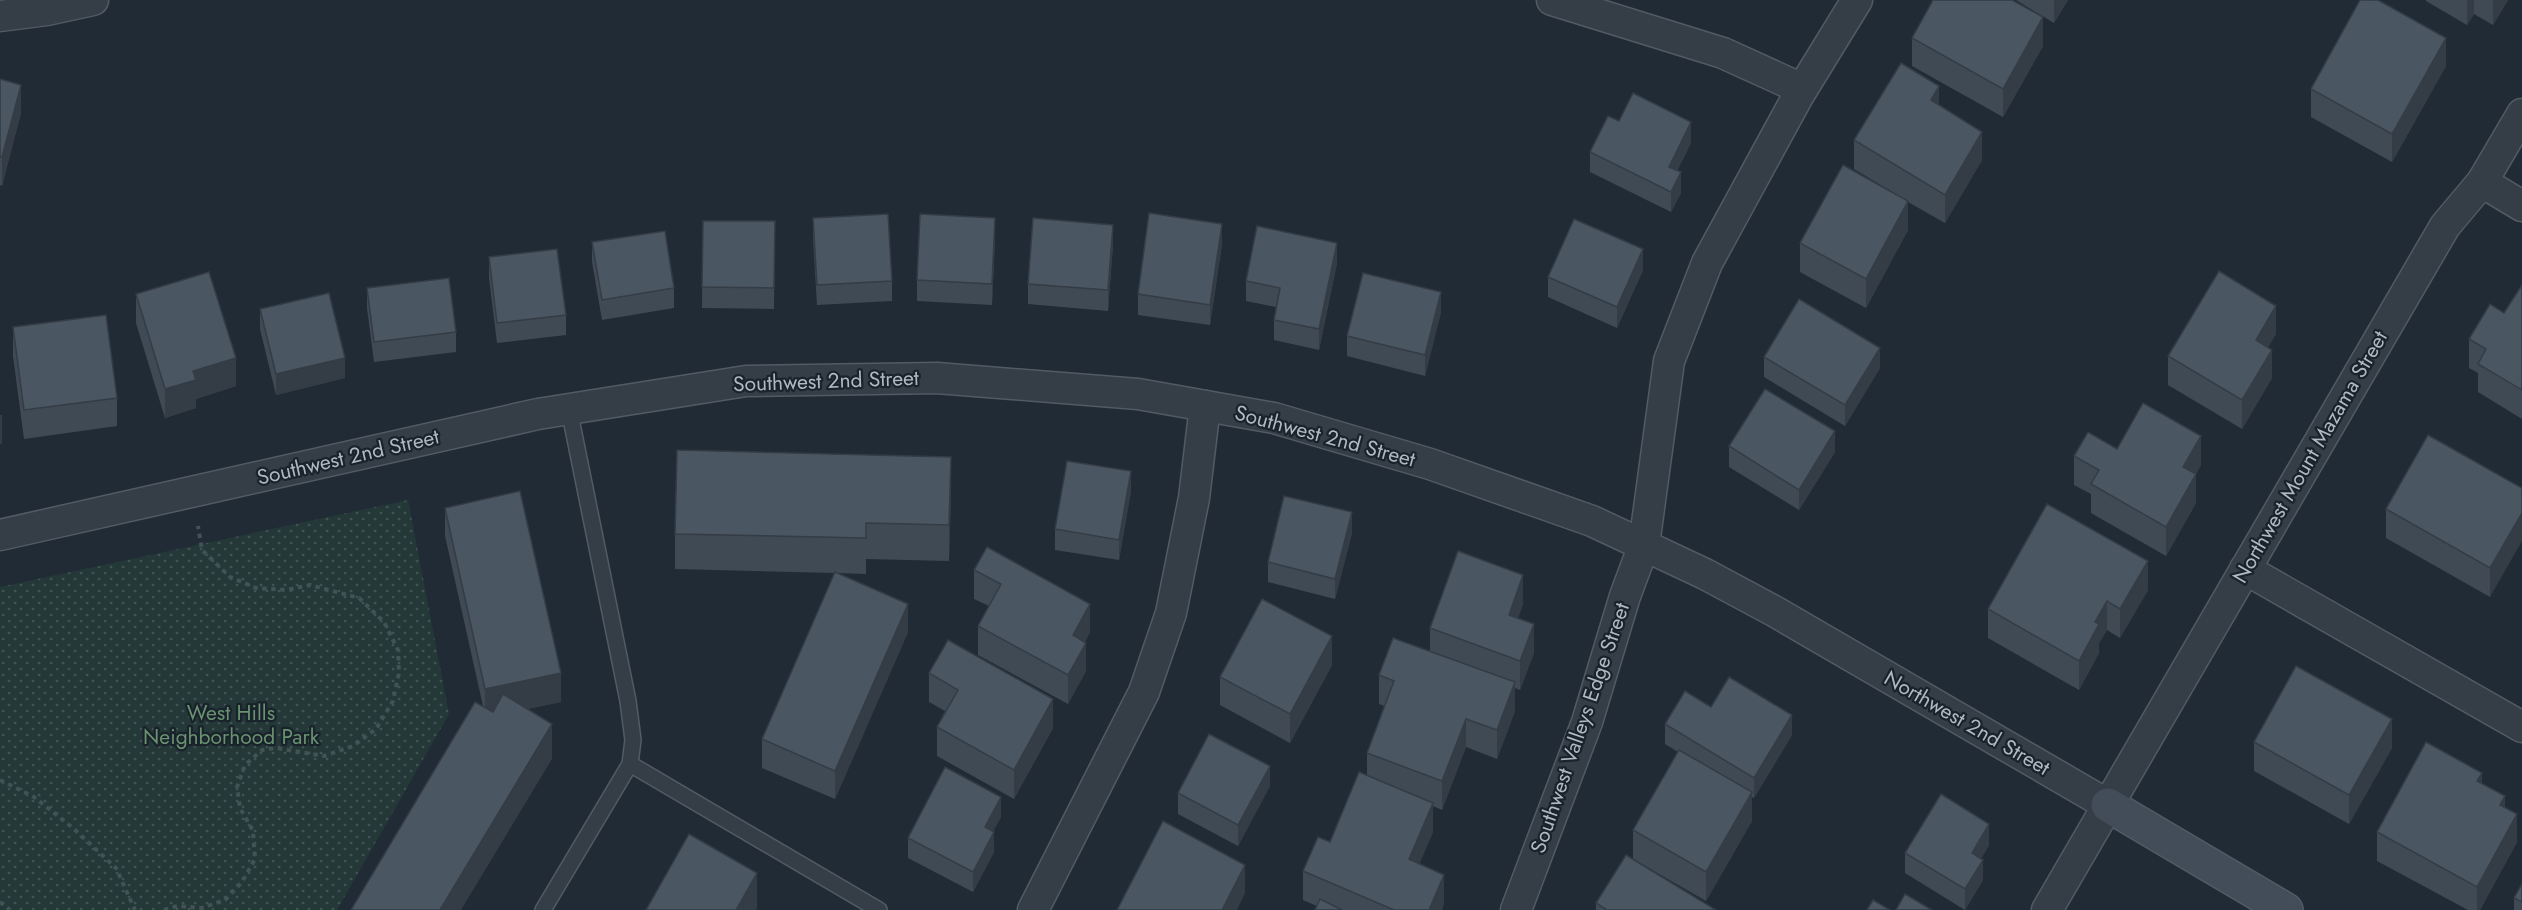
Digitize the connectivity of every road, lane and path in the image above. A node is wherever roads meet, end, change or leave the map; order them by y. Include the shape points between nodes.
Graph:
1 (93, 0) edge
2 (1552, 0) edge
3 (1857, 0) edge
4 (0, 16) edge
5 (1802, 89) junction
6 (2522, 114) edge
7 (2482, 182) junction
8 (2522, 206) edge
9 (1205, 406) junction
10 (570, 409) junction
11 (191, 493) junction
12 (0, 535) edge
13 (1644, 545) junction
14 (2245, 569) junction
15 (2522, 727) edge
16 (630, 764) junction
17 (0, 780) edge
18 (2108, 805) junction
19 (0, 902) edge
20 (10, 910) edge
21 (135, 910) edge
22 (164, 910) edge
23 (543, 910) edge
24 (879, 910) edge
25 (1033, 910) edge
26 (1516, 910) edge
27 (2048, 910) edge
28 (2286, 910) edge

1 - 4 street
2 - 5 street via 1723,54
3 - 5 street, Southwest Valleys Edge Street
5 - 13 street, Southwest Valleys Edge Street via 1707,263 1669,361
6 - 7 street, Northwest Mount Mazama Street
7 - 8 street
7 - 14 street, Northwest Mount Mazama Street via 2445,226
9 - 10 street, Southwest 2nd Street via 1138,394 938,378 746,381
9 - 13 street, Southwest 2nd Street via 1274,418 1430,464 1592,521
9 - 25 street via 1194,498 1171,613 1144,692
10 - 11 street, Southwest 2nd Street
10 - 16 lane via 628,700 633,740
11 - 12 street, Southwest 2nd Street
11 - 22 path via 202,550 230,577 256,588 286,590 310,585 359,598 384,622 398,650 399,673 393,701 382,720 353,746 324,756 276,748 262,750 245,765 237,788 240,808 253,831 255,859 242,882 225,900 202,908 177,906
13 - 18 street, Northwest 2nd Street via 1774,611
13 - 26 street, Southwest Valleys Edge Street via 1587,722
14 - 15 street
14 - 18 street, Northwest Mount Mazama Street
16 - 23 lane
16 - 24 lane
17 - 21 path via 34,797 116,868
18 - 27 street, Northwest Mount Mazama Street
18 - 28 street, Northwest 2nd Street
19 - 20 path

